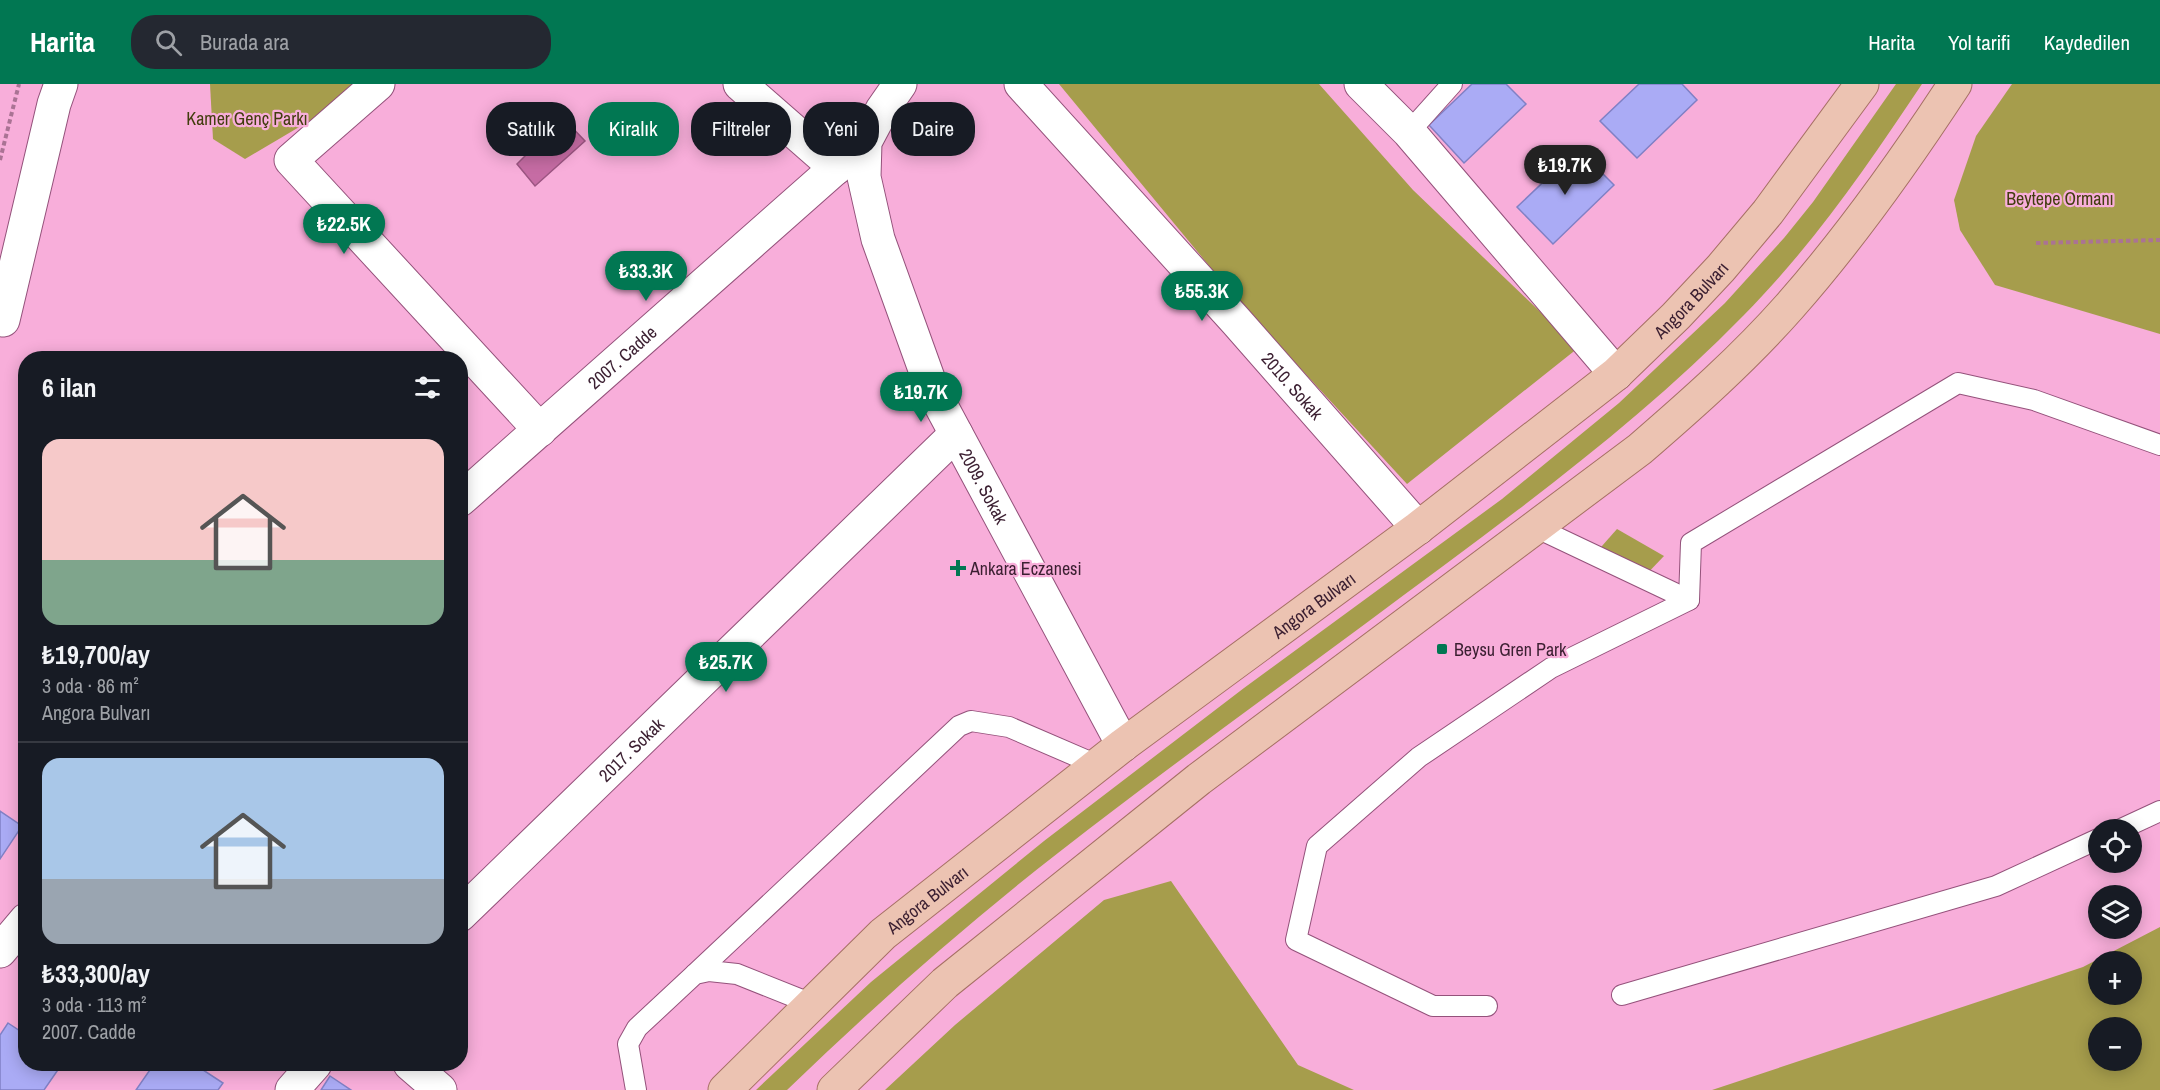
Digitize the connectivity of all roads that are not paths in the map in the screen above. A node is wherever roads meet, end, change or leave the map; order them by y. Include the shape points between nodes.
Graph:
1 (61, 84) edge
2 (378, 84) edge
3 (740, 84) edge
4 (900, 84) edge
5 (1020, 84) edge
6 (1361, 84) edge
7 (1452, 84) edge
8 (1862, 84) edge
9 (1955, 84) edge
10 (879, 116) edge
11 (1409, 132) junction
12 (850, 156) edge
13 (865, 156) edge
14 (836, 168) junction
15 (3, 320) dead end
16 (467, 351) edge
17 (468, 352) edge
18 (1616, 374) junction
19 (540, 430) junction
20 (956, 434) junction
21 (2160, 445) edge
22 (468, 493) edge
23 (1535, 527) junction
24 (1418, 528) junction
25 (1689, 600) junction
26 (1123, 745) junction
27 (1097, 765) junction
28 (2160, 811) edge
29 (2142, 819) edge
30 (2088, 844) edge
31 (468, 907) edge
32 (18, 930) edge
33 (0, 951) edge
34 (695, 974) junction
35 (1622, 995) dead end
36 (812, 1004) junction
37 (1487, 1006) dead end
38 (309, 1071) edge
39 (418, 1071) edge
40 (292, 1090) edge
41 (440, 1090) edge
42 (636, 1090) edge
43 (725, 1090) edge
44 (834, 1090) edge

1 - 15 street
2 - 16 street via 291,160
3 - 14 street
4 - 10 street, 2009. Sokak
5 - 24 street, 2010. Sokak
6 - 11 street
7 - 11 lane
8 - 18 main road, Angora Bulvarı via 1768,212 1683,308
9 - 23 main road via 1826,264 1749,351 1640,449
11 - 18 street
12 - 14 street, 2007. Cadde
13 - 20 street, 2009. Sokak via 864,177 878,239 932,389
14 - 19 street, 2007. Cadde
17 - 19 street
18 - 24 main road, Angora Bulvarı
19 - 22 street, 2007. Cadde
20 - 26 street, 2009. Sokak
20 - 31 street, 2017. Sokak
21 - 25 lane via 2034,400 1958,383 1691,543
23 - 25 lane
23 - 44 main road via 1181,793 945,983
24 - 26 main road, Angora Bulvarı
25 - 37 lane via 1551,668 1419,756 1317,846 1296,940 1433,1006
26 - 27 main road, Angora Bulvarı
27 - 34 lane via 1009,727 971,721 959,726
27 - 36 main road, Angora Bulvarı via 883,934
28 - 29 lane
30 - 35 lane via 1996,886
32 - 33 street
34 - 36 lane via 736,974
34 - 42 lane via 637,1028 628,1044
36 - 43 main road, Angora Bulvarı
38 - 40 street
39 - 41 street

